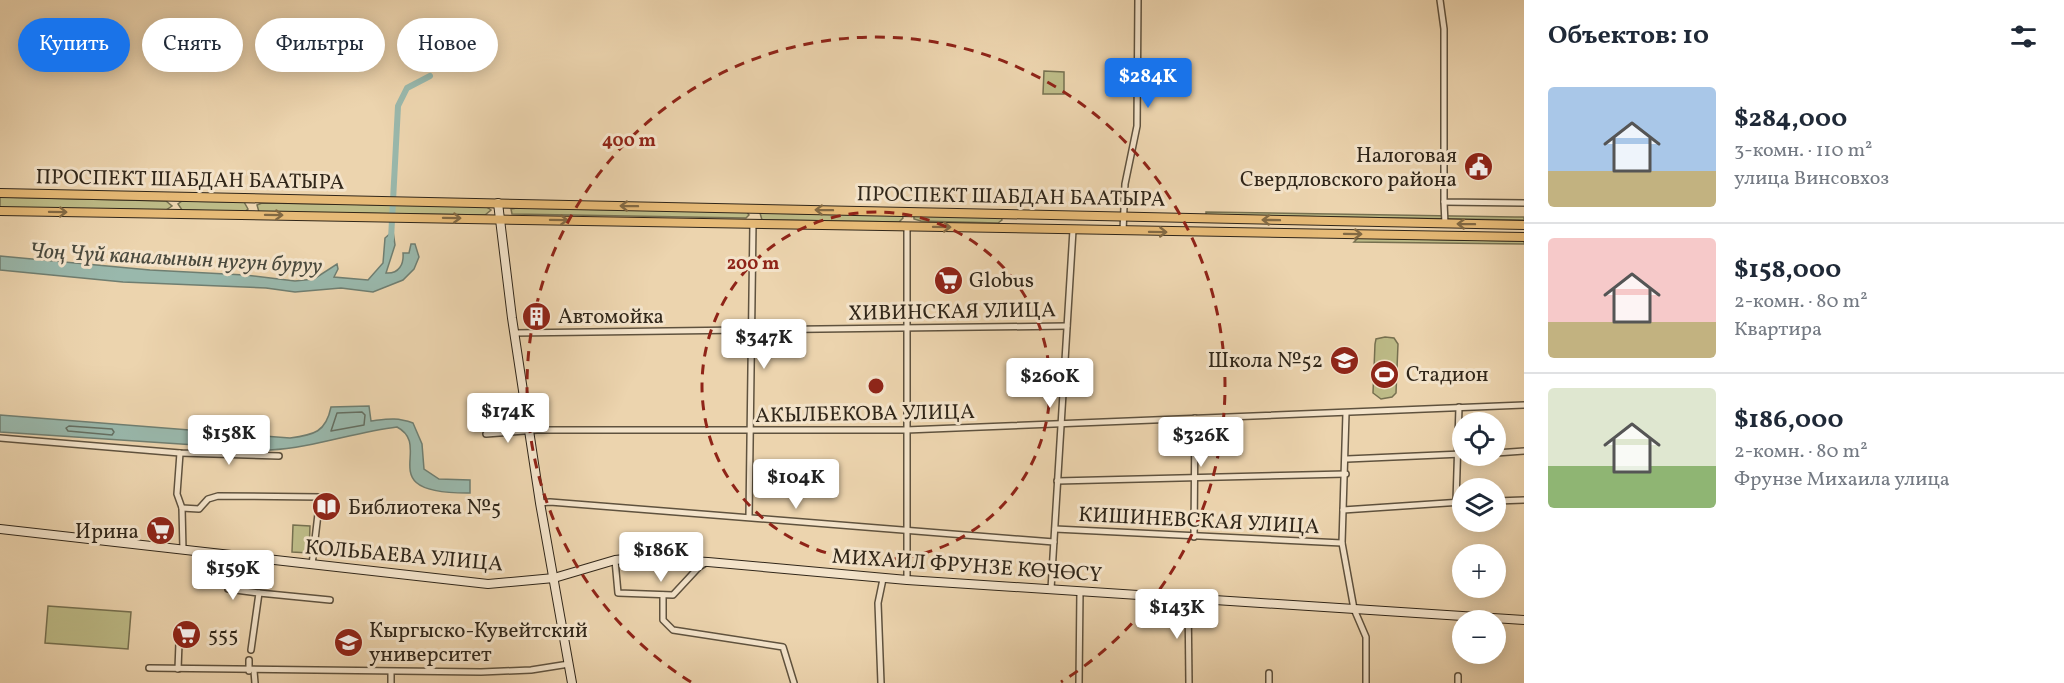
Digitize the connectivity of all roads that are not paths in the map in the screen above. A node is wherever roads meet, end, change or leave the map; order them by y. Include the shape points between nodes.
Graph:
1 (1138, 0) edge
2 (1440, 0) edge
3 (0, 193) edge
4 (175, 197) junction
5 (252, 199) junction
6 (1444, 202) junction
7 (498, 203) junction
8 (1524, 203) edge
9 (753, 209) junction
10 (0, 211) edge
11 (907, 212) junction
12 (175, 214) junction
13 (1005, 214) junction
14 (1029, 214) junction
15 (253, 215) junction
16 (1124, 216) junction
17 (500, 219) junction
18 (1237, 219) junction
19 (753, 223) junction
20 (1445, 224) junction
21 (1524, 225) edge
22 (907, 226) junction
23 (1005, 229) junction
24 (1029, 229) junction
25 (1073, 230) junction
26 (1123, 231) junction
27 (1237, 233) junction
28 (1524, 237) edge
29 (1067, 326) junction
30 (753, 328) junction
31 (907, 329) junction
32 (514, 333) junction
33 (1524, 405) edge
34 (1459, 407) junction
35 (1459, 412) edge
36 (1346, 413) junction
37 (1195, 418) junction
38 (1061, 425) junction
39 (906, 430) junction
40 (529, 431) junction
41 (750, 431) junction
42 (486, 434) dead end
43 (0, 438) edge
44 (1524, 451) edge
45 (1506, 452) edge
46 (180, 453) junction
47 (1452, 454) edge
48 (279, 456) dead end
49 (1347, 459) junction
50 (1346, 474) junction
51 (1195, 480) junction
52 (1057, 482) junction
53 (1524, 500) edge
54 (1506, 501) edge
55 (540, 503) junction
56 (1452, 503) edge
57 (182, 508) junction
58 (1343, 510) junction
59 (749, 517) junction
60 (0, 529) edge
61 (1055, 529) junction
62 (906, 532) junction
63 (1194, 537) junction
64 (1054, 542) junction
65 (1342, 543) junction
66 (183, 550) junction
67 (231, 555) junction
68 (615, 560) junction
69 (708, 562) junction
70 (312, 565) junction
71 (554, 578) junction
72 (883, 579) junction
73 (907, 580) junction
74 (1051, 589) junction
75 (1080, 591) junction
76 (259, 593) junction
77 (663, 595) junction
78 (1188, 597) junction
79 (330, 600) dead end
80 (1354, 609) junction
81 (1524, 620) edge
82 (192, 643) dead end
83 (251, 650) dead end
84 (249, 660) dead end
85 (569, 664) junction
86 (149, 668) dead end
87 (178, 669) junction
88 (252, 671) junction
89 (391, 672) junction
90 (1269, 673) dead end
91 (255, 683) edge
92 (391, 683) edge
93 (572, 683) edge
94 (794, 683) edge
95 (881, 683) edge
96 (1079, 683) edge
97 (1190, 683) edge
98 (1269, 683) edge
99 (1366, 683) edge

1 - 16 street via 1137,126 1125,184
2 - 6 street via 1444,29
3 - 4 main road, ПРОСПЕКТ ШАБДАН БААТЫРА
4 - 5 main road, ПРОСПЕКТ ШАБДАН БААТЫРА
4 - 12 main road
5 - 7 main road, ПРОСПЕКТ ШАБДАН БААТЫРА
5 - 15 main road
6 - 8 street
6 - 20 street
9 -> 7 main road, ПРОСПЕКТ ШАБДАН БААТЫРА
7 - 17 main road
11 -> 9 main road, ПРОСПЕКТ ШАБДАН БААТЫРА
9 - 19 main road
10 -> 12 main road, ПРОСПЕКТ ШАБДАН БААТЫРА
11 - 13 main road, ПРОСПЕКТ ШАБДАН БААТЫРА
11 - 22 main road
12 - 15 main road, ПРОСПЕКТ ШАБДАН БААТЫРА
13 - 14 main road, ПРОСПЕКТ ШАБДАН БААТЫРА
13 - 23 main road
14 - 16 main road, ПРОСПЕКТ ШАБДАН БААТЫРА
14 - 24 main road
15 -> 17 main road, ПРОСПЕКТ ШАБДАН БААТЫРА
16 - 18 main road, ПРОСПЕКТ ШАБДАН БААТЫРА
16 - 26 street
17 -> 19 main road, ПРОСПЕКТ ШАБДАН БААТЫРА
17 - 32 main road
20 -> 18 main road, ПРОСПЕКТ ШАБДАН БААТЫРА
18 - 27 main road
19 - 22 main road, ПРОСПЕКТ ШАБДАН БААТЫРА
19 - 30 street
21 -> 20 main road, ПРОСПЕКТ ШАБДАН БААТЫРА
22 -> 23 main road, ПРОСПЕКТ ШАБДАН БААТЫРА
22 - 31 street
23 - 24 main road, ПРОСПЕКТ ШАБДАН БААТЫРА
24 - 25 main road, ПРОСПЕКТ ШАБДАН БААТЫРА
25 - 26 main road, ПРОСПЕКТ ШАБДАН БААТЫРА
25 - 29 street
26 -> 27 main road, ПРОСПЕКТ ШАБДАН БААТЫРА
27 -> 28 main road, ПРОСПЕКТ ШАБДАН БААТЫРА
29 - 31 street, ХИВИНСКАЯ УЛИЦА
29 - 38 street
30 - 31 street, ХИВИНСКАЯ УЛИЦА
30 - 32 street, ХИВИНСКАЯ УЛИЦА
30 - 41 street
31 - 39 street
32 - 40 main road
33 - 34 street, АКЫЛБЕКОВА УЛИЦА
34 - 35 street
34 - 36 street, АКЫЛБЕКОВА УЛИЦА
36 - 37 street, АКЫЛБЕКОВА УЛИЦА
36 - 49 street
37 - 38 street, АКЫЛБЕКОВА УЛИЦА
37 - 51 street
38 - 39 street, АКЫЛБЕКОВА УЛИЦА
38 - 52 street
39 - 41 street, АКЫЛБЕКОВА УЛИЦА
39 - 62 street
40 - 41 street, АКЫЛБЕКОВА УЛИЦА
40 - 42 street, АКЫЛБЕКОВА УЛИЦА
40 - 55 main road
41 - 59 street
43 - 46 street
44 - 45 street
46 - 48 street
46 - 57 street via 177,494
47 - 49 street
49 - 50 street
50 - 51 street
50 - 58 street
51 - 52 street
51 - 63 street
52 - 61 street
53 - 54 street
55 - 59 street, КИШИНЕВСКАЯ УЛИЦА
55 - 71 main road
56 - 58 street, КИШИНЕВСКАЯ УЛИЦА
57 - 66 street
57 - 70 street via 199,509 208,499 224,496 320,497
58 - 65 street
59 - 62 street, КИШИНЕВСКАЯ УЛИЦА
60 - 66 main road, КОЛЬБАЕВА УЛИЦА
61 - 63 street, КИШИНЕВСКАЯ УЛИЦА
61 - 64 street
62 - 64 street, КИШИНЕВСКАЯ УЛИЦА
62 - 73 street
63 - 65 street, КИШИНЕВСКАЯ УЛИЦА
64 - 74 street
65 - 80 street
66 - 67 main road, КОЛЬБАЕВА УЛИЦА
67 - 70 main road, КОЛЬБАЕВА УЛИЦА
67 - 76 street via 228,589
68 - 69 main road, МИХАИЛ ФРУНЗЕ КӨЧӨСҮ
68 - 71 main road, МИХАИЛ ФРУНЗЕ КӨЧӨСҮ
68 - 77 street via 618,593
69 - 72 main road, МИХАИЛ ФРУНЗЕ КӨЧӨСҮ
69 - 77 street via 674,595
70 - 71 main road, КОЛЬБАЕВА УЛИЦА via 488,584
71 - 85 main road
72 - 73 main road, МИХАИЛ ФРУНЗЕ КӨЧӨСҮ
72 - 95 street via 878,603
73 - 74 main road, МИХАИЛ ФРУНЗЕ КӨЧӨСҮ
74 - 75 main road, МИХАИЛ ФРУНЗЕ КӨЧӨСҮ
75 - 78 main road, МИХАИЛ ФРУНЗЕ КӨЧӨСҮ
75 - 96 street
76 - 79 street
76 - 83 street
77 - 94 street via 663,620 673,630 783,647
78 - 80 main road, МИХАИЛ ФРУНЗЕ КӨЧӨСҮ
78 - 97 street
80 - 81 main road, МИХАИЛ ФРУНЗЕ КӨЧӨСҮ
80 - 99 street via 1366,637
82 - 87 street via 179,643
84 - 88 street
85 - 89 street via 481,672
85 - 93 main road
86 - 87 street
87 - 88 street
88 - 89 street
88 - 91 street
89 - 92 street
90 - 98 street

